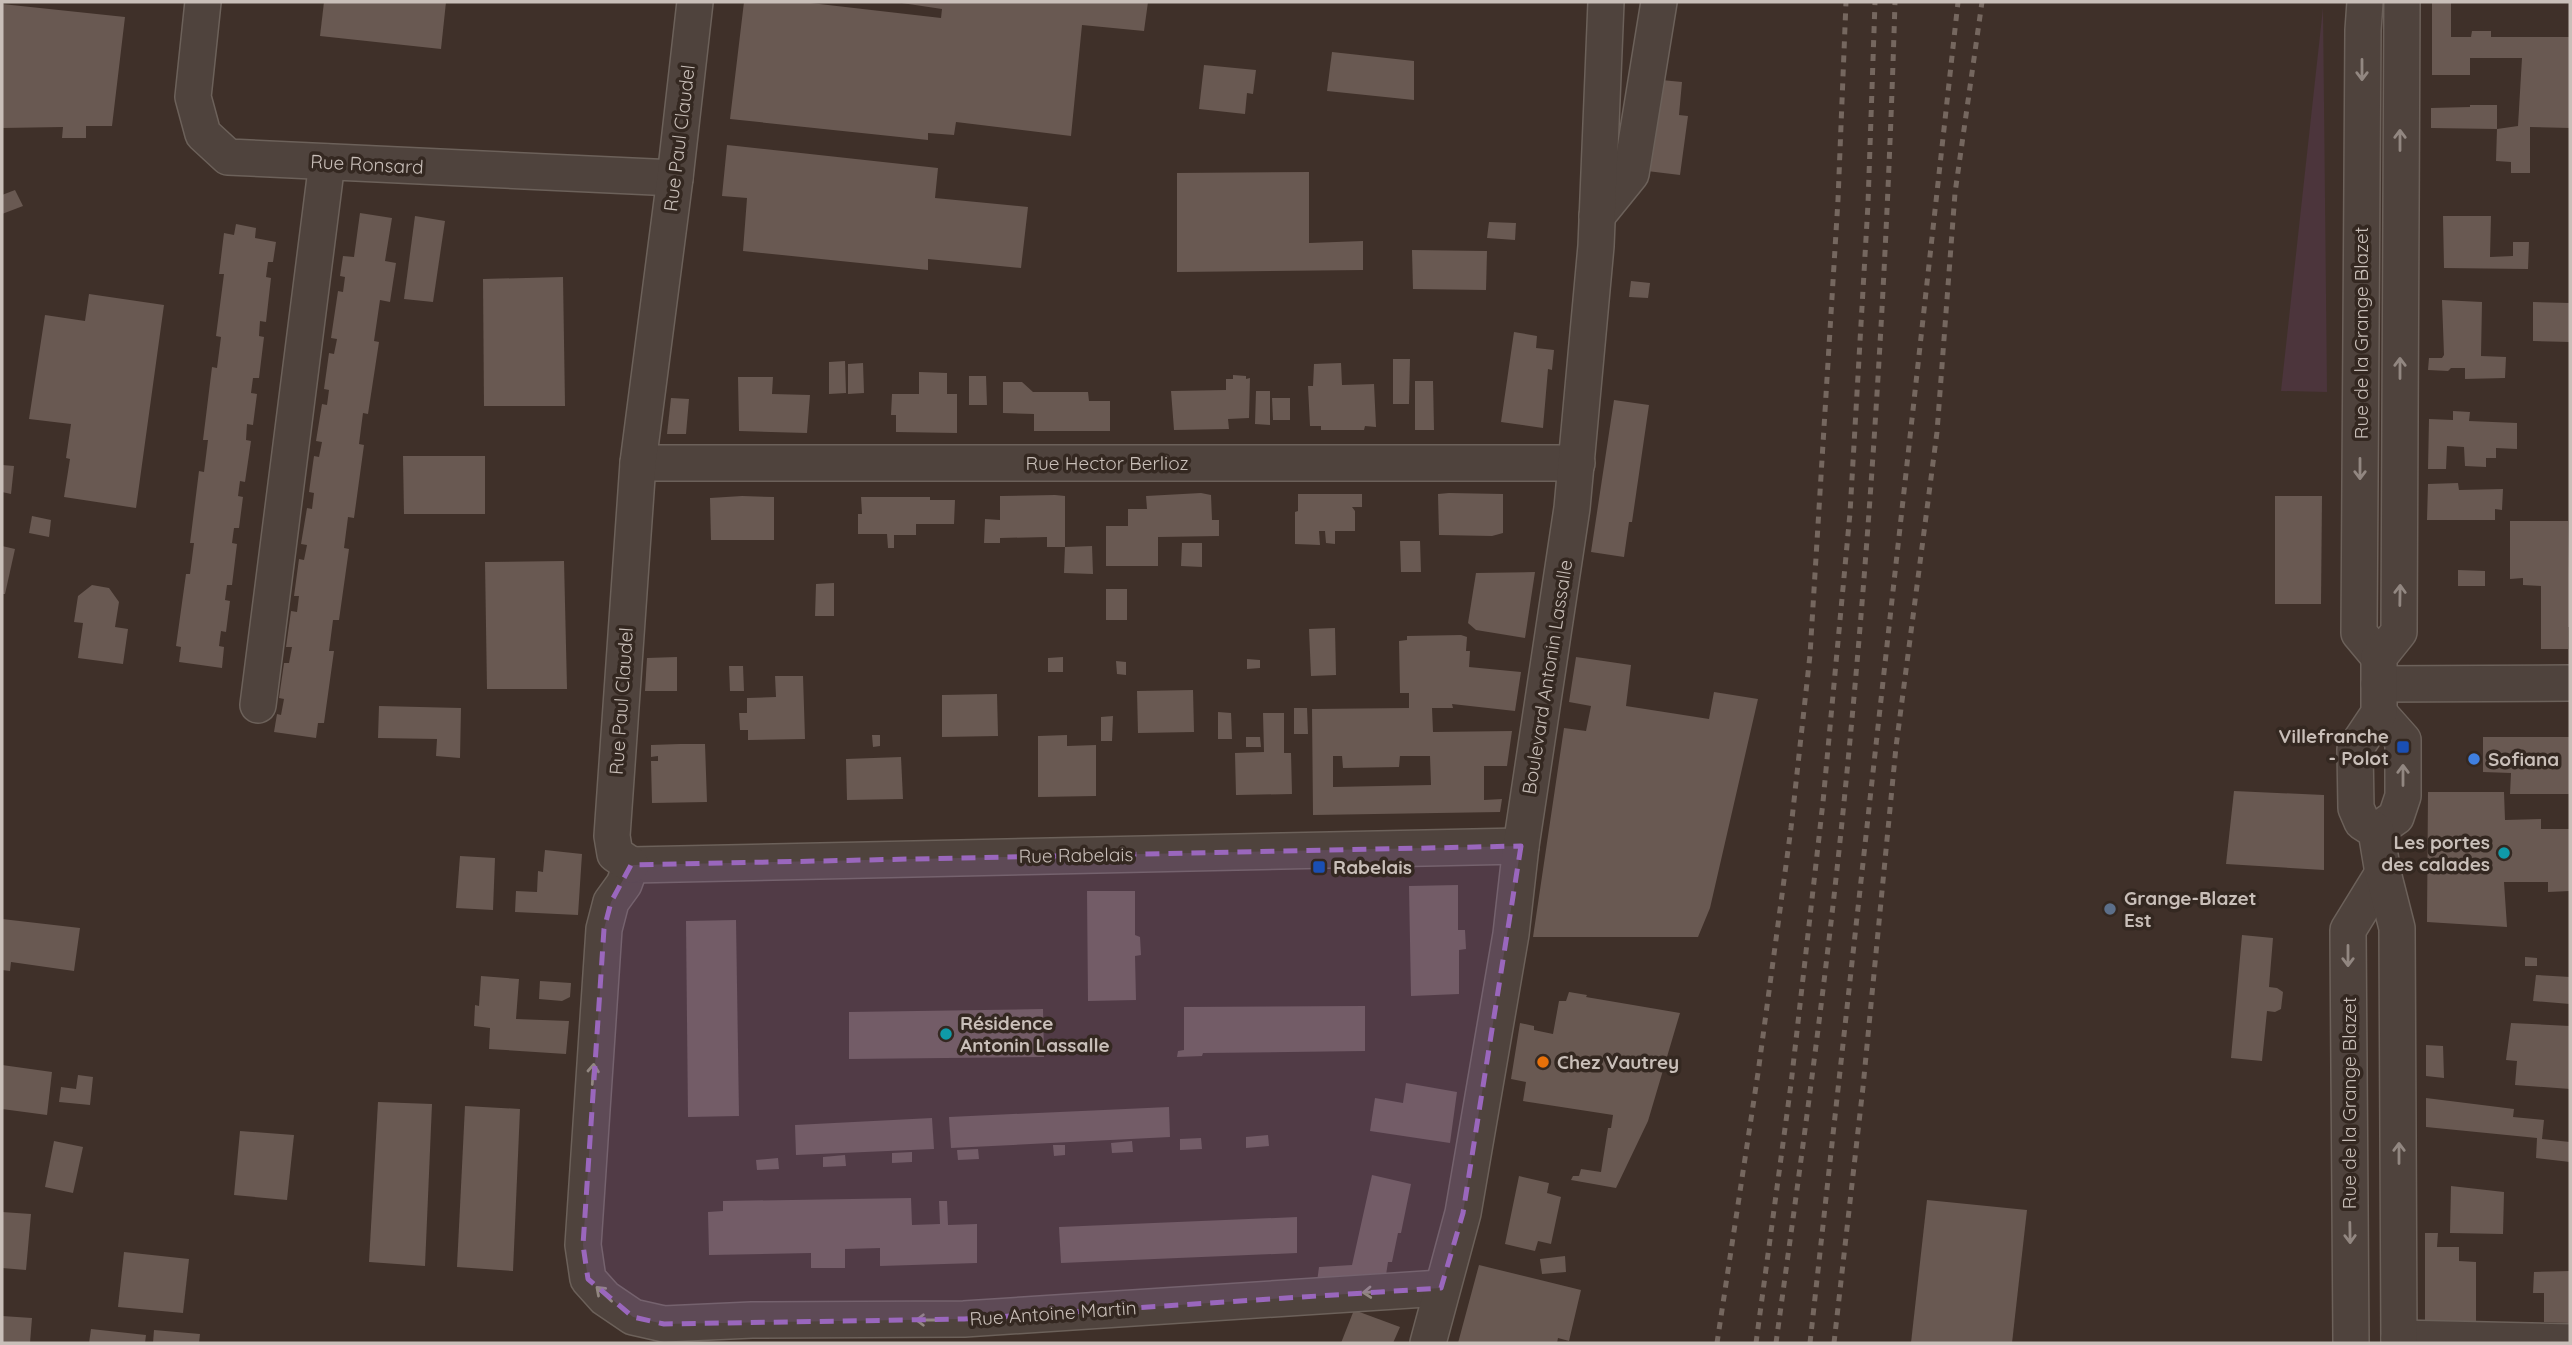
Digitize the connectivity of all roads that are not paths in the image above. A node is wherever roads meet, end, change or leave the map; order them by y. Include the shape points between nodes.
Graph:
1 (203, 2) edge
2 (695, 2) edge
3 (1606, 2) edge
4 (1659, 2) edge
5 (2365, 2) edge
6 (2402, 2) edge
7 (327, 162) junction
8 (675, 178) junction
9 (1597, 216) junction
10 (638, 463) junction
11 (1577, 463) junction
12 (2570, 683) edge
13 (2379, 685) junction
14 (258, 705) dead end
15 (2376, 831) junction
16 (1521, 846) junction
17 (631, 865) junction
18 (2383, 873) junction
19 (1441, 1288) junction
20 (663, 1333) edge
21 (2399, 1340) edge
22 (2570, 1342) edge
23 (1428, 1343) edge
24 (2351, 1343) edge

1 - 7 street, Rue Ronsard via 193,97 202,134 228,157
2 - 8 street, Rue Paul Claudel
3 - 9 street, Boulevard Antonin Lassalle
4 - 9 street via 1631,173
5 -> 13 street, Rue de la Grange Blazet via 2359,634
13 -> 6 street, Rue de la Grange Blazet via 2399,632
7 - 8 street, Rue Ronsard
7 - 14 street
8 - 10 street, Rue Paul Claudel
9 - 11 street, Boulevard Antonin Lassalle
10 - 11 street, Rue Hector Berlioz
10 - 17 street, Rue Paul Claudel via 612,836 615,853
11 - 16 street, Boulevard Antonin Lassalle
12 - 13 street
13 - 15 street, Rue de la Grange Blazet via 2355,749 2357,808 2362,822
15 -> 13 street, Rue de la Grange Blazet via 2396,817 2403,796 2403,740
15 - 18 street, Rue de la Grange Blazet
16 - 17 street, Rue Rabelais
16 - 19 street, Boulevard Antonin Lassalle via 1511,934 1465,1200
20 -> 17 street via 606,1298 588,1279 583,1245 604,929 611,902
21 -> 18 street, Rue de la Grange Blazet via 2397,928
18 -> 24 street, Rue de la Grange Blazet via 2348,930
19 -> 20 street, Rue Antoine Martin via 964,1320 752,1320
19 - 23 street, Boulevard Antonin Lassalle
21 - 22 street

